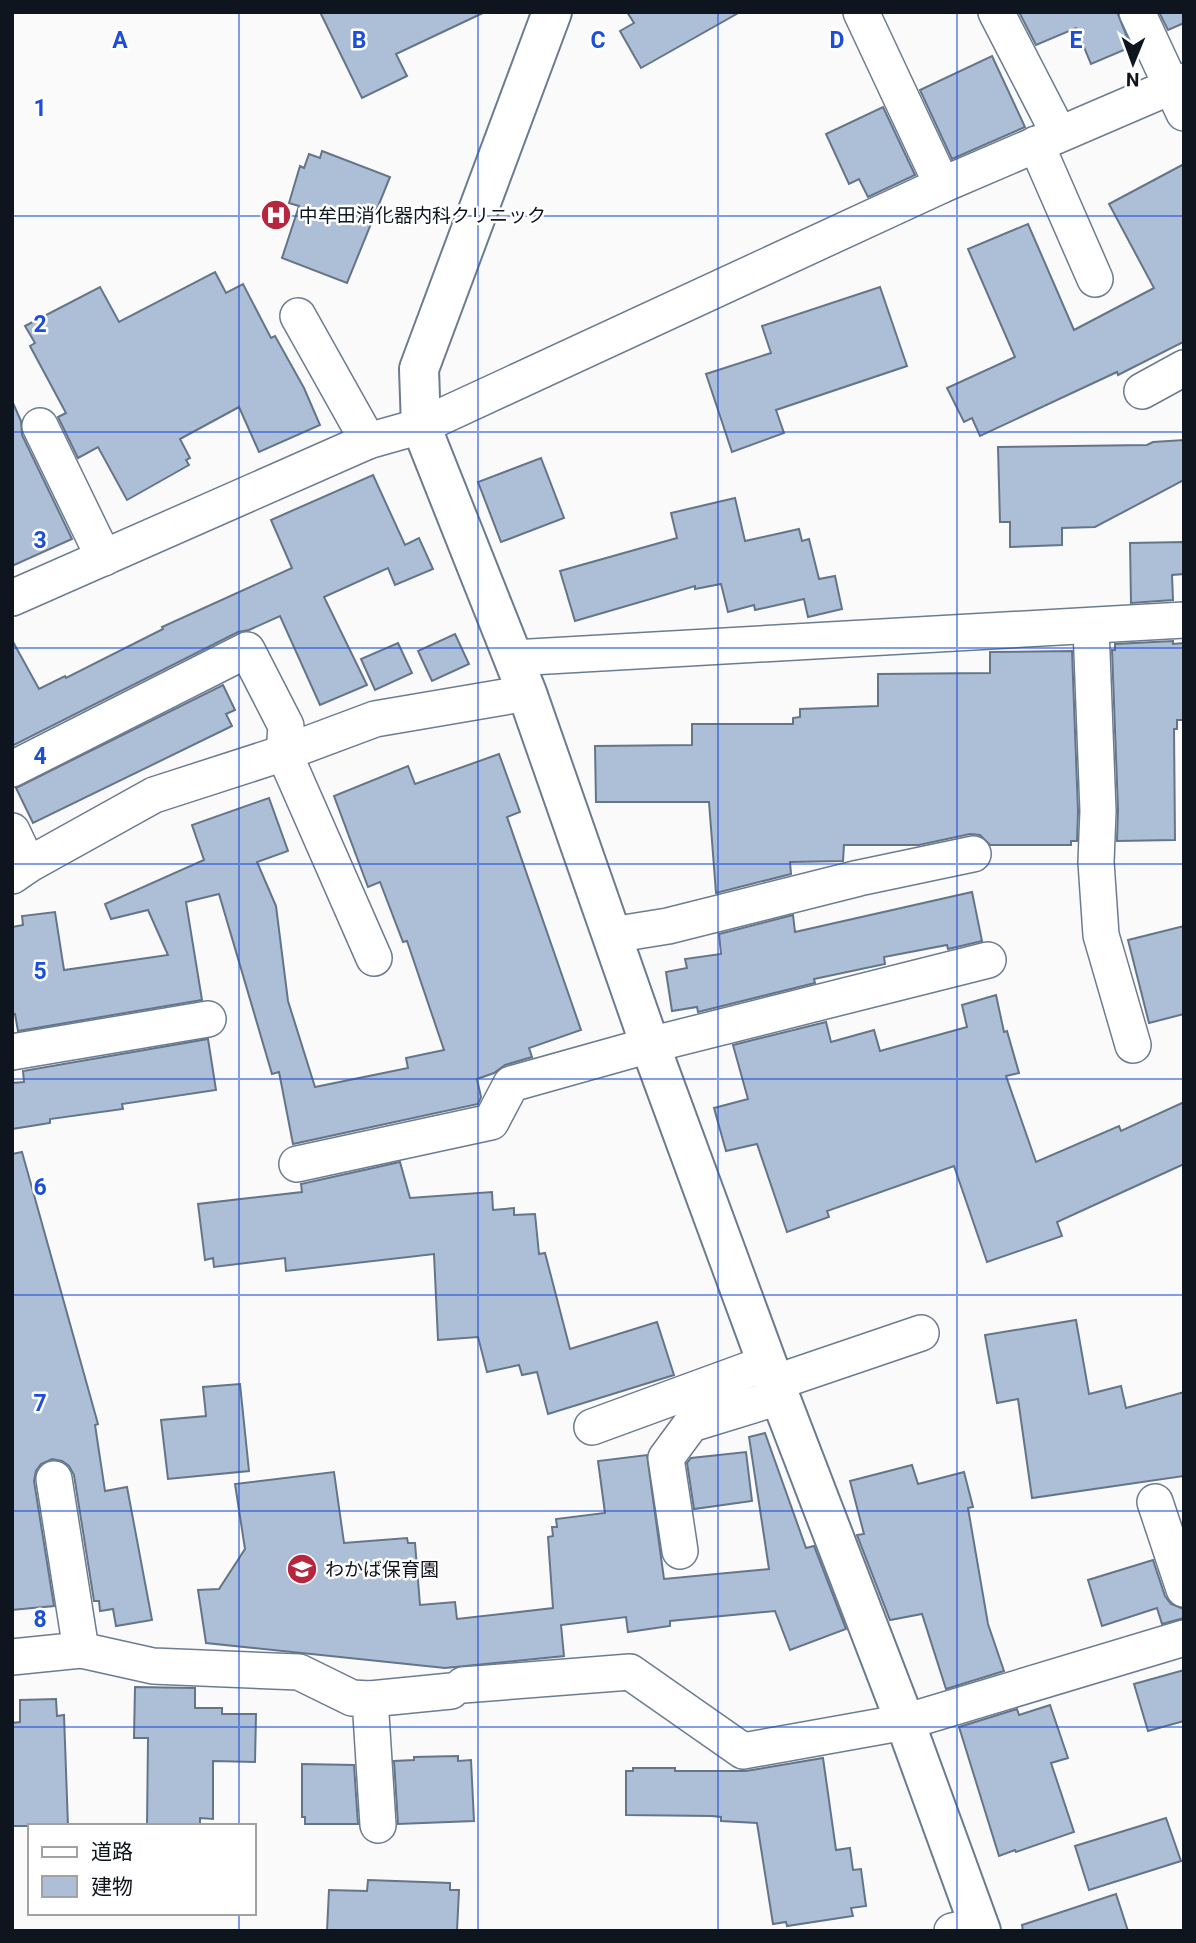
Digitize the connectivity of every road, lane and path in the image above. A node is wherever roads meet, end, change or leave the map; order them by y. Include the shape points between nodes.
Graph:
1 (552, 12) edge
2 (861, 12) edge
3 (996, 12) edge
4 (1137, 12) edge
5 (1180, 93) edge
6 (1048, 139) junction
7 (942, 186) junction
8 (1096, 279) dead end
9 (298, 316) dead end
10 (1184, 368) edge
11 (1142, 391) dead end
12 (40, 426) dead end
13 (421, 426) junction
14 (368, 440) junction
15 (104, 558) junction
16 (12, 598) edge
17 (1184, 620) edge
18 (1090, 627) junction
19 (513, 658) junction
20 (527, 693) junction
21 (284, 753) junction
22 (12, 769) edge
23 (12, 831) edge
24 (973, 854) dead end
25 (20, 870) edge
26 (612, 935) junction
27 (374, 958) dead end
28 (988, 960) dead end
29 (208, 1019) dead end
30 (650, 1045) junction
31 (1133, 1045) dead end
32 (12, 1052) edge
33 (297, 1164) dead end
34 (921, 1333) dead end
35 (773, 1381) junction
36 (592, 1427) dead end
37 (54, 1479) dead end
38 (1155, 1502) dead end
39 (680, 1551) dead end
40 (1184, 1589) edge
41 (1184, 1638) edge
42 (81, 1650) junction
43 (12, 1657) edge
44 (370, 1699) junction
45 (905, 1722) junction
46 (378, 1825) dead end
47 (970, 1929) edge

1 - 13 street via 419,369
2 - 7 street
3 - 6 street
4 - 5 street
5 - 6 street
6 - 7 street
6 - 8 street
7 - 13 street
9 - 14 street
10 - 11 street
12 - 15 street
13 - 14 street
13 - 19 street
14 - 15 street
15 - 16 street
17 - 18 street
18 - 19 street
18 - 31 street via 1101,935
19 - 20 street
20 - 21 street via 375,719
20 - 26 street
21 - 22 street via 286,726 247,650
21 - 25 street via 154,795
21 - 27 street
23 - 25 street
24 - 26 street
26 - 30 street
28 - 30 street
29 - 32 street
30 - 33 street via 511,1084 491,1122
30 - 35 street
34 - 35 street
35 - 36 street
35 - 39 street via 691,1424 666,1458
35 - 45 street
37 - 42 street
38 - 40 street
41 - 45 street
42 - 43 street
42 - 44 street via 153,1665 299,1672 352,1698
44 - 45 street via 630,1672 743,1751
44 - 46 street
45 - 47 street

